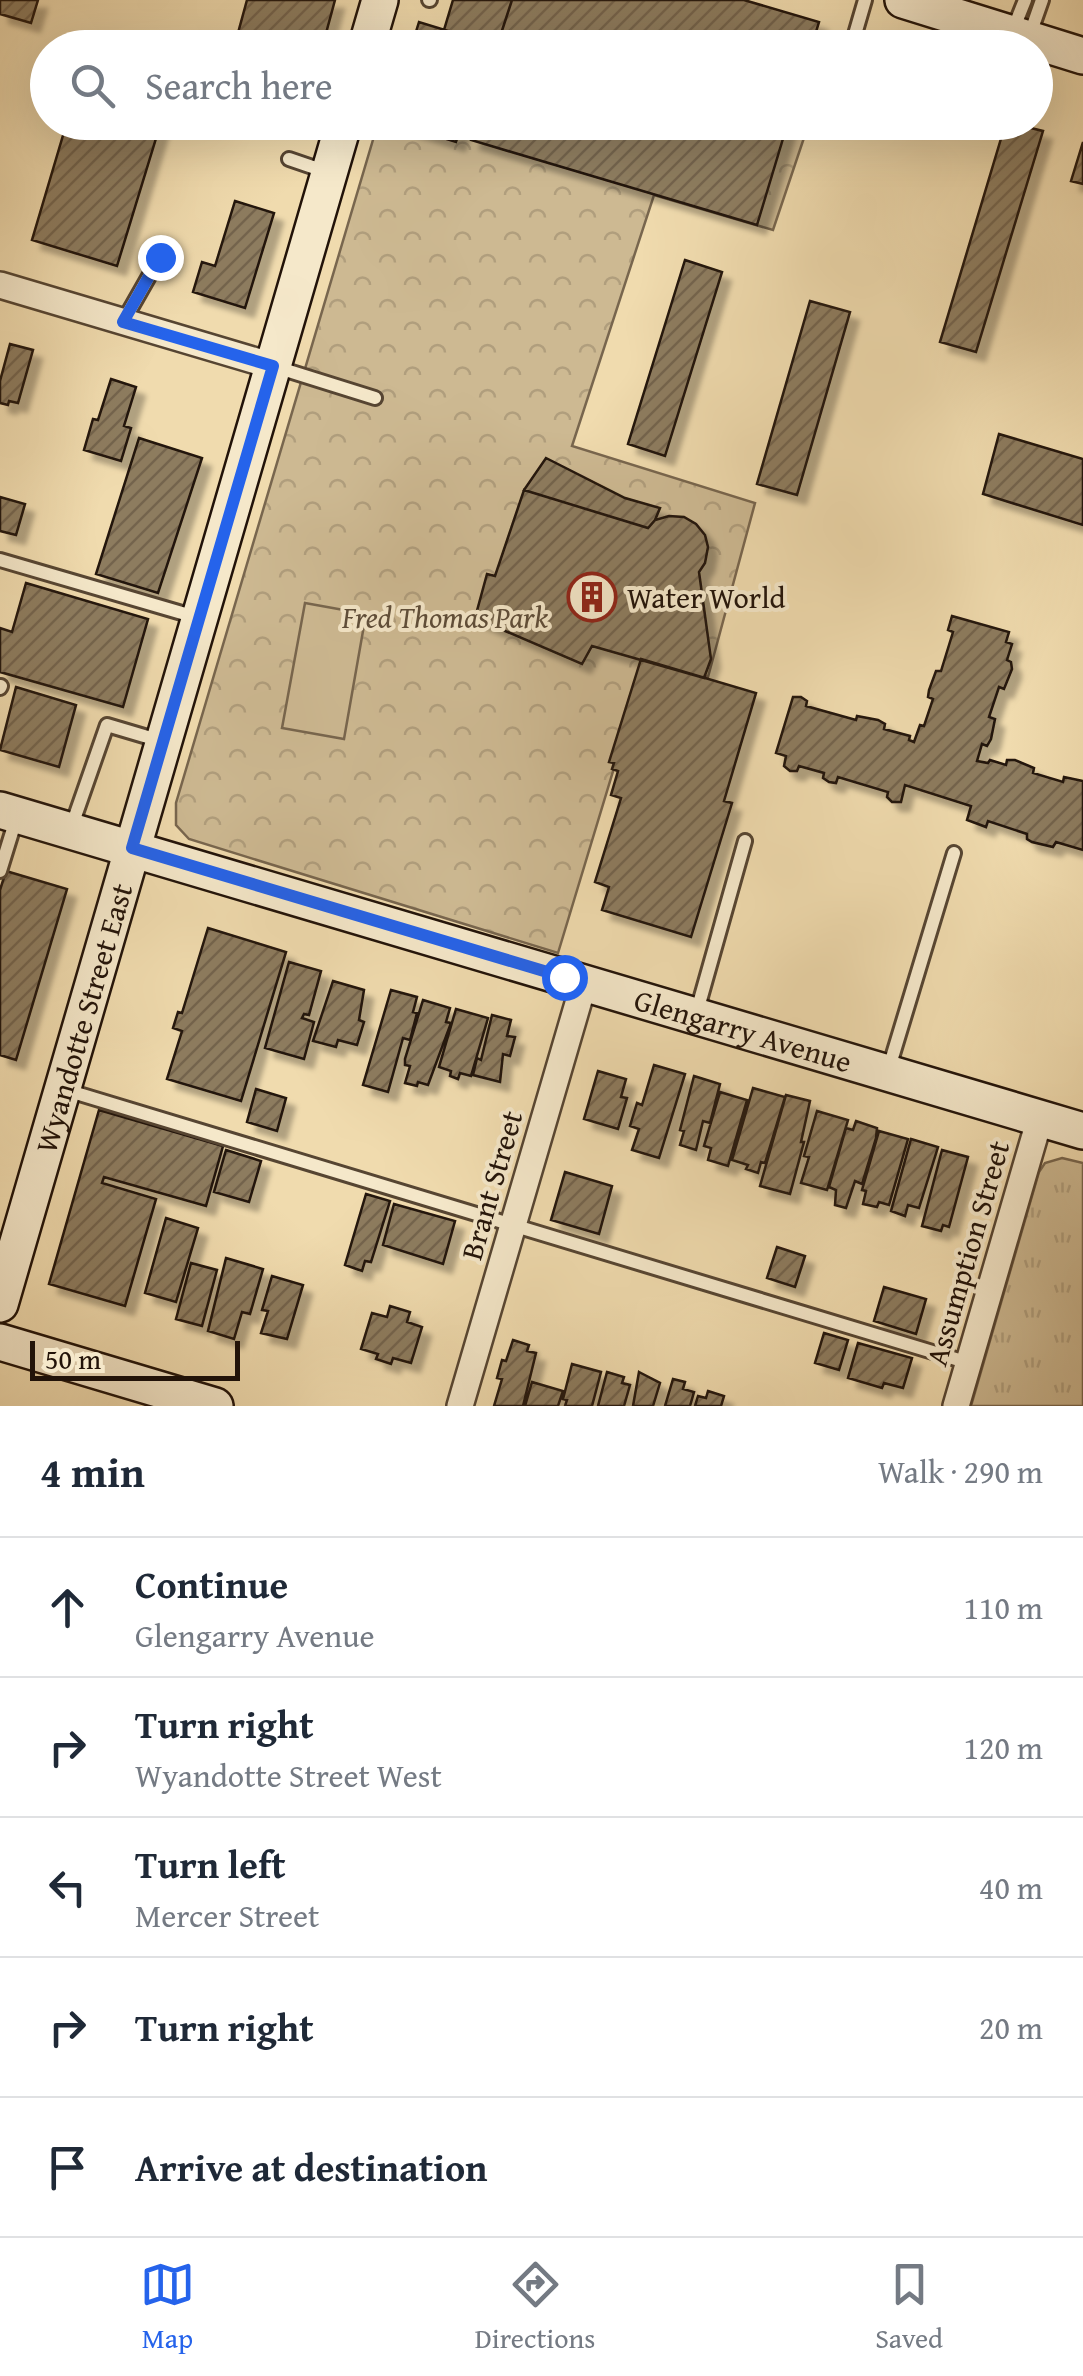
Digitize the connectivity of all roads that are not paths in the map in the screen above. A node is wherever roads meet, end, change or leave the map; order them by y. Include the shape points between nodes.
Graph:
1 (380, 0) edge
2 (865, 0) edge
3 (903, 0) edge
4 (1024, 0) edge
5 (1042, 0) edge
6 (371, 30) edge
7 (856, 30) edge
8 (998, 30) edge
9 (1021, 30) edge
10 (1024, 30) edge
11 (1053, 47) edge
12 (1083, 56) edge
13 (339, 140) edge
14 (289, 159) dead end
15 (330, 173) junction
16 (160, 257) dead end
17 (0, 285) edge
18 (123, 322) junction
19 (273, 366) junction
20 (375, 398) dead end
21 (0, 560) edge
22 (200, 618) junction
23 (163, 742) junction
24 (8, 812) edge
25 (70, 830) junction
26 (745, 841) dead end
27 (132, 848) junction
28 (954, 853) dead end
29 (0, 870) edge
30 (584, 983) junction
31 (696, 1016) junction
32 (887, 1073) junction
33 (62, 1089) junction
34 (1040, 1118) junction
35 (1083, 1131) edge
36 (513, 1225) junction
37 (0, 1304) edge
38 (0, 1342) edge
39 (969, 1363) junction
40 (215, 1406) edge
41 (460, 1406) edge
42 (956, 1406) edge

1 - 6 main road
2 - 7 lane
3 - 8 main road
4 - 9 lane
5 - 10 lane
11 - 12 main road
13 - 15 main road, Wyandotte Street East
14 - 15 lane
15 - 19 main road, Wyandotte Street East
16 - 18 lane
17 - 18 street
18 - 19 street
19 - 20 lane
19 - 22 main road, Wyandotte Street East
21 - 22 lane
22 - 23 main road, Wyandotte Street East
23 - 25 lane via 106,725
23 - 27 main road, Wyandotte Street East
24 - 25 main road, Glengarry Avenue
24 - 29 lane
25 - 27 main road, Glengarry Avenue
26 - 31 lane
27 - 30 main road, Glengarry Avenue
27 - 33 main road, Wyandotte Street East
28 - 32 lane
30 - 31 main road, Glengarry Avenue
30 - 36 street, Brant Street
31 - 32 main road, Glengarry Avenue
32 - 34 main road, Glengarry Avenue
33 - 36 lane
33 - 37 main road, Wyandotte Street East
34 - 35 main road, Glengarry Avenue
34 - 39 street, Assumption Street
36 - 39 lane
36 - 41 street, Brant Street
38 - 40 main road
39 - 42 street, Assumption Street

